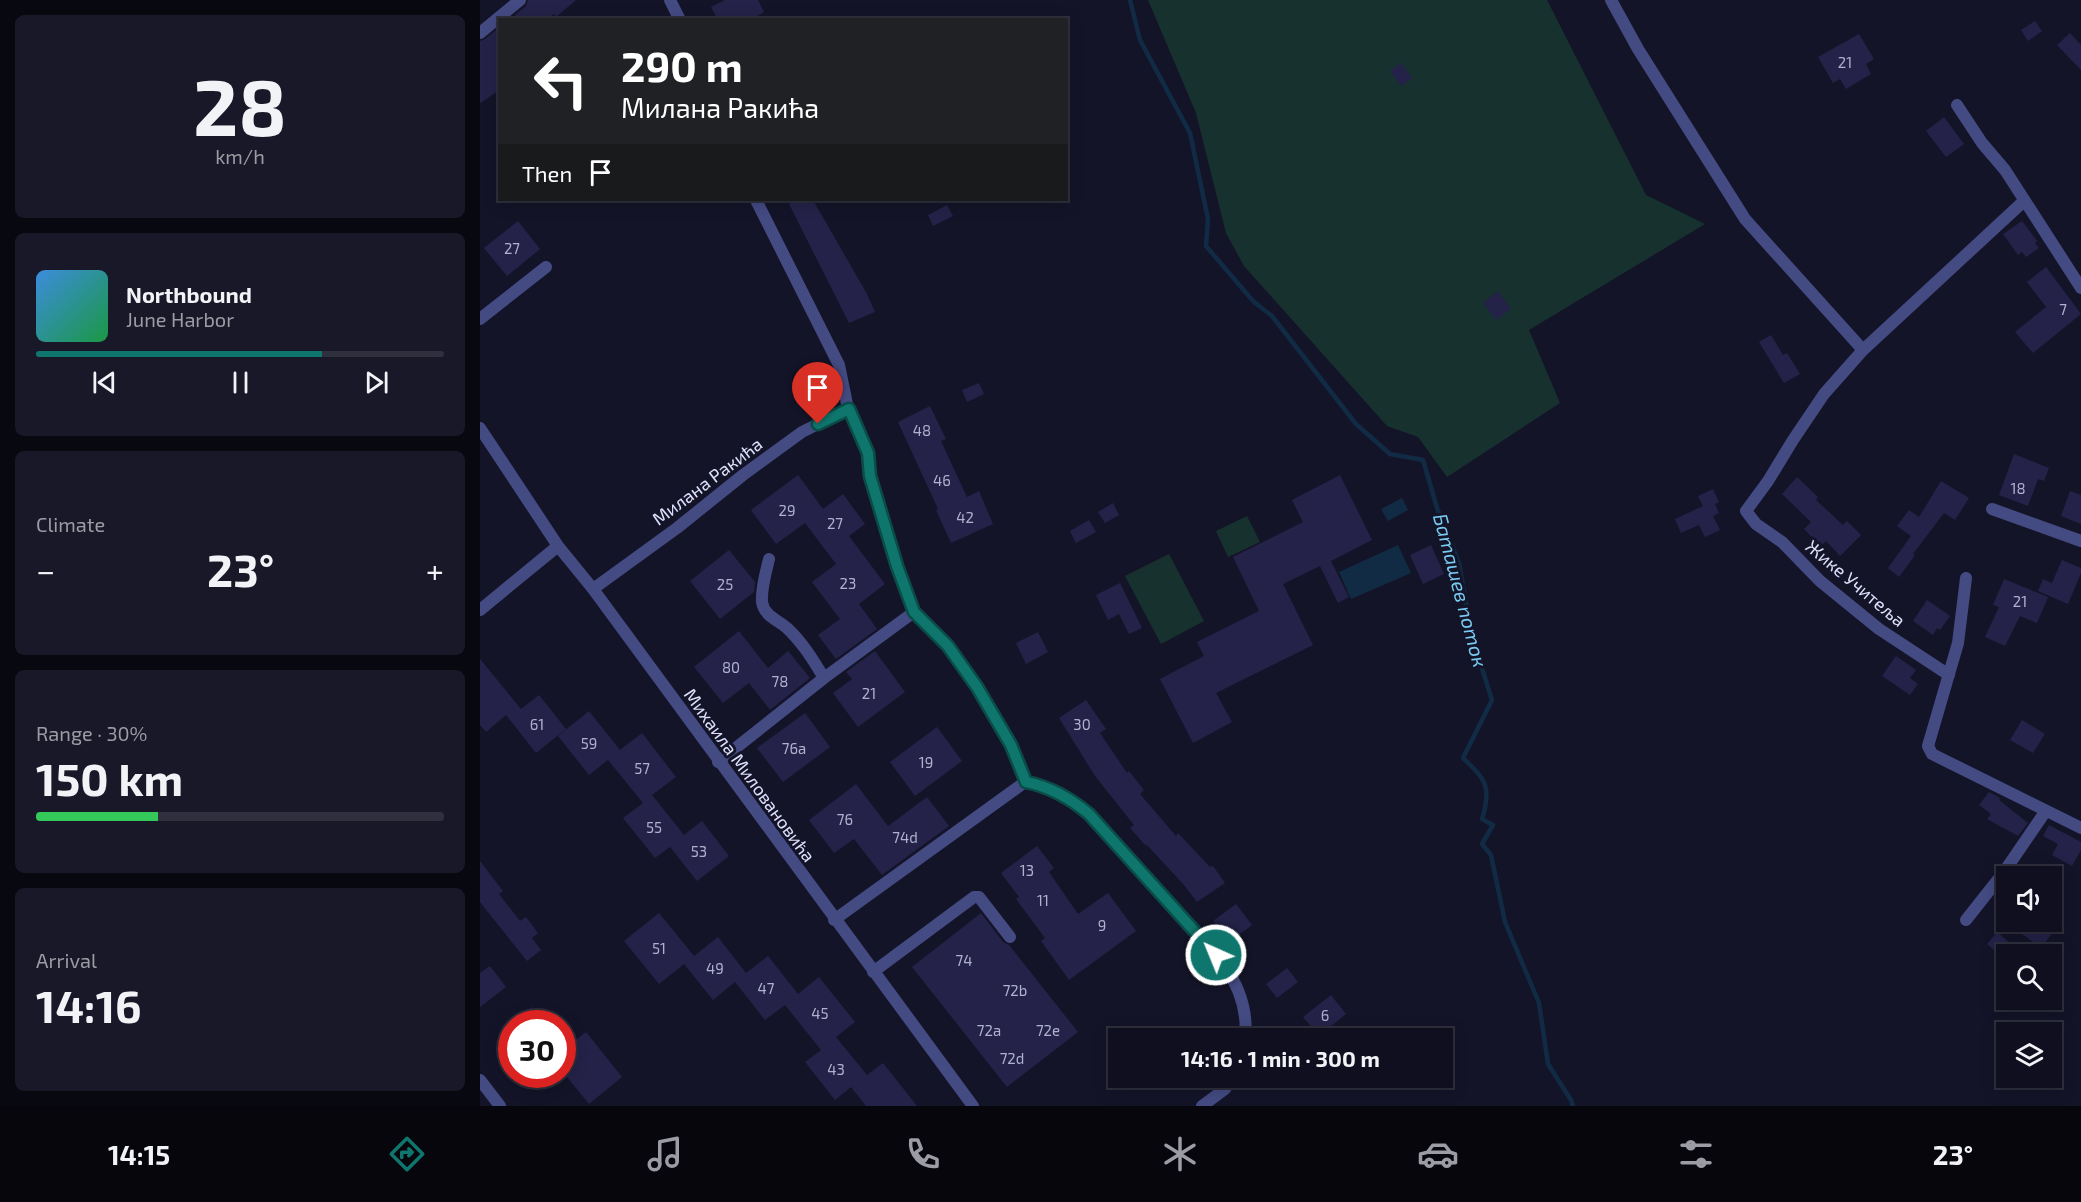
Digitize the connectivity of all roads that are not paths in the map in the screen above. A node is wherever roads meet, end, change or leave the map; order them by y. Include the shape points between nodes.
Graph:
1 (520, 0) edge
2 (670, 0) edge
3 (1611, 0) edge
4 (498, 18) edge
5 (498, 18) edge
6 (679, 18) edge
7 (480, 33) edge
8 (1957, 105) dead end
9 (757, 201) edge
10 (2024, 201) junction
11 (546, 267) dead end
12 (2081, 288) edge
13 (480, 318) edge
14 (1863, 350) junction
15 (849, 409) junction
16 (480, 428) edge
17 (1992, 509) dead end
18 (2081, 541) edge
19 (558, 546) junction
20 (769, 559) dead end
21 (1966, 578) dead end
22 (592, 589) junction
23 (480, 610) edge
24 (914, 612) junction
25 (1949, 675) junction
26 (824, 678) junction
27 (718, 762) junction
28 (1026, 782) junction
29 (2045, 812) junction
30 (2081, 828) edge
31 (834, 920) junction
32 (1966, 920) dead end
33 (1010, 937) dead end
34 (873, 972) junction
35 (1245, 1028) edge
36 (480, 1080) edge
37 (1226, 1088) edge
38 (500, 1106) edge
39 (973, 1106) edge
40 (1202, 1106) edge

1 - 4 street
2 - 6 street
3 - 14 street via 1745,219
5 - 7 street
8 - 10 street
9 - 15 street via 839,365
10 - 12 street
10 - 14 street
11 - 13 street
14 - 25 street, Жике Учитеља via 1824,394 1746,511 1820,582
15 - 22 street, Милана Ракића via 802,432
15 - 24 street via 868,453 874,488
16 - 19 street, Михаила Миловановића
17 - 18 street
19 - 22 street, Михаила Миловановића
19 - 23 street
20 - 26 street via 762,603 769,616 807,649
21 - 25 street via 1958,643
22 - 27 street, Михаила Миловановића
24 - 26 street
24 - 28 street via 948,646 977,687 1011,745
25 - 29 street via 1929,746 1932,754
26 - 27 street
27 - 31 street, Михаила Миловановића
28 - 31 street
28 - 35 street via 1064,795 1089,814 1216,955 1242,1000
29 - 30 street
29 - 32 street
31 - 34 street, Михаила Миловановића
33 - 34 street via 979,897 974,897
34 - 39 street, Михаила Миловановића
36 - 38 street
37 - 40 street

